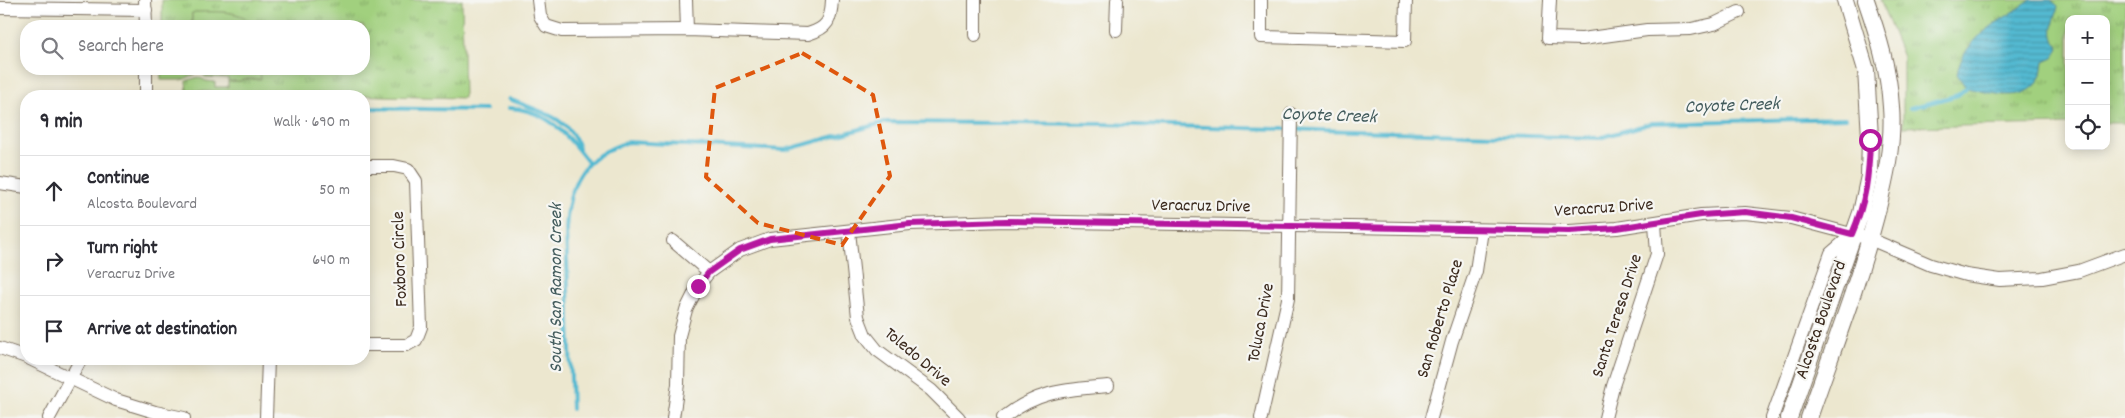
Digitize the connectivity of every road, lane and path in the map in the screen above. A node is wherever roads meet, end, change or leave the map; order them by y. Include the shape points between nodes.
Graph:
1 (538, 0) edge
2 (686, 0) edge
3 (832, 0) edge
4 (975, 0) edge
5 (1117, 0) edge
6 (1261, 0) edge
7 (1406, 0) edge
8 (1550, 0) edge
9 (1845, 0) edge
10 (1866, 0) edge
11 (145, 5) edge
12 (0, 8) edge
13 (1739, 12) dead end
14 (146, 20) edge
15 (687, 30) junction
16 (1116, 30) dead end
17 (975, 34) dead end
18 (146, 75) edge
19 (146, 90) edge
20 (1291, 114) dead end
21 (370, 166) edge
22 (0, 184) edge
23 (20, 186) edge
24 (1655, 223) junction
25 (1288, 226) junction
26 (1482, 230) junction
27 (849, 231) junction
28 (1852, 234) junction
29 (1870, 239) junction
30 (673, 242) dead end
31 (2125, 254) edge
32 (709, 272) junction
33 (370, 345) edge
34 (0, 348) edge
35 (20, 355) edge
36 (43, 365) edge
37 (78, 365) edge
38 (268, 365) edge
39 (71, 378) junction
40 (1108, 386) dead end
41 (49, 418) edge
42 (184, 418) edge
43 (266, 418) edge
44 (672, 418) edge
45 (959, 418) edge
46 (1003, 418) edge
47 (1261, 418) edge
48 (1431, 418) edge
49 (1605, 418) edge
50 (1772, 418) edge
51 (1789, 418) edge
52 (1809, 418) edge

1 - 15 street via 540,16 546,26 562,31
2 - 15 street
3 - 15 street via 828,22 821,30 808,34
4 - 17 street
5 - 16 street
6 - 7 street via 1261,37 1405,40
8 - 13 street via 1548,38 1582,39 1647,30 1692,29 1714,24
9 - 28 main road, Alcosta Boulevard via 1866,70 1870,137 1869,176 1861,213
10 - 29 main road, Alcosta Boulevard via 1884,53 1891,107 1886,179
11 - 12 street
11 - 14 street
18 - 19 street
20 - 25 street, Toluca Drive
21 - 33 street, Foxboro Circle via 408,169 416,182 421,327 416,340 407,345
22 - 23 street
24 - 26 street, Veracruz Drive via 1569,231
24 - 28 street, Veracruz Drive via 1745,212 1791,218
24 - 49 street, Santa Teresa Drive via 1657,254
25 - 26 street, Veracruz Drive
25 - 27 street, Veracruz Drive via 1006,221 910,224
25 - 47 street, Toluca Drive via 1288,299
26 - 48 street, San Roberto Place via 1476,271
27 - 32 street, Veracruz Drive via 770,239 740,250
27 - 45 street, Toledo Drive via 858,317 864,335 877,350 931,390
28 - 29 street, Veracruz Drive
28 - 50 street, Alcosta Boulevard via 1831,253
28 - 51 main road, Alcosta Boulevard
29 - 31 street, Veracruz Drive via 1931,266 2000,280 2042,278 2080,271
29 - 52 main road, Alcosta Boulevard
30 - 32 street
32 - 44 street, Veracruz Drive via 686,310 679,336 678,384
34 - 35 street
36 - 39 street
37 - 39 street
38 - 43 street
39 - 41 street
39 - 42 street via 116,400
40 - 46 street via 1056,391 1020,404

